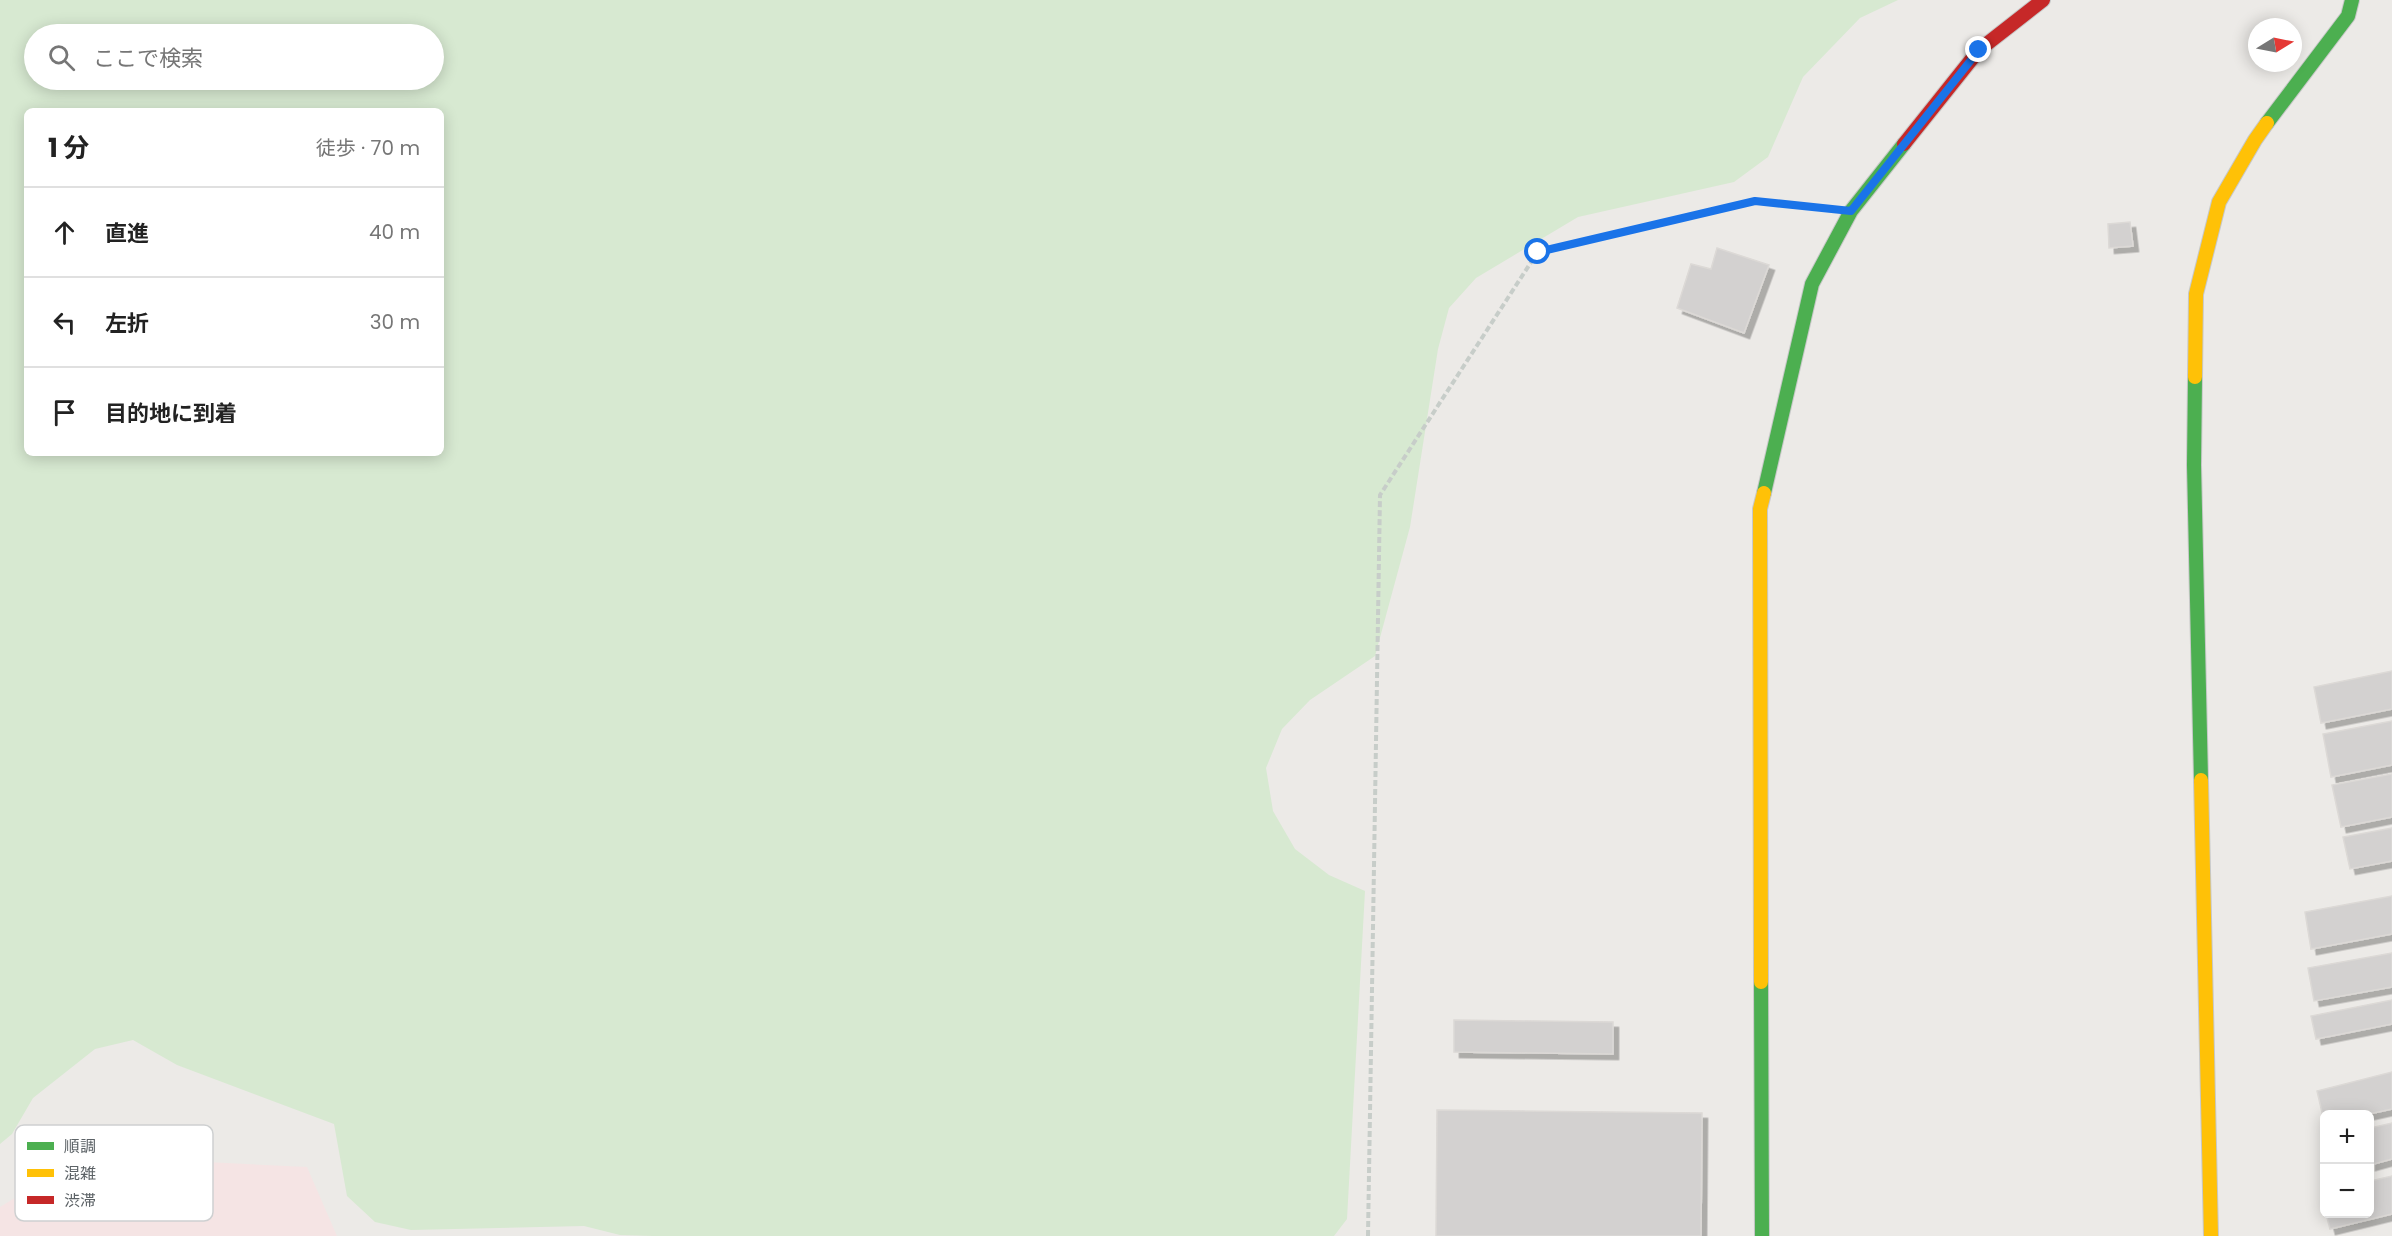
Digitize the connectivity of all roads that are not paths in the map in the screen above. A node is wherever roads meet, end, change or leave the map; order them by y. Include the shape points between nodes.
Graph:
1 (2043, 0) edge
2 (2352, 0) edge
3 (1762, 1236) edge
4 (2211, 1236) edge

1 - 3 street via 1979,50 1851,211 1812,284 1760,509
2 - 4 street via 2348,16 2255,140 2219,202 2196,294 2194,477

